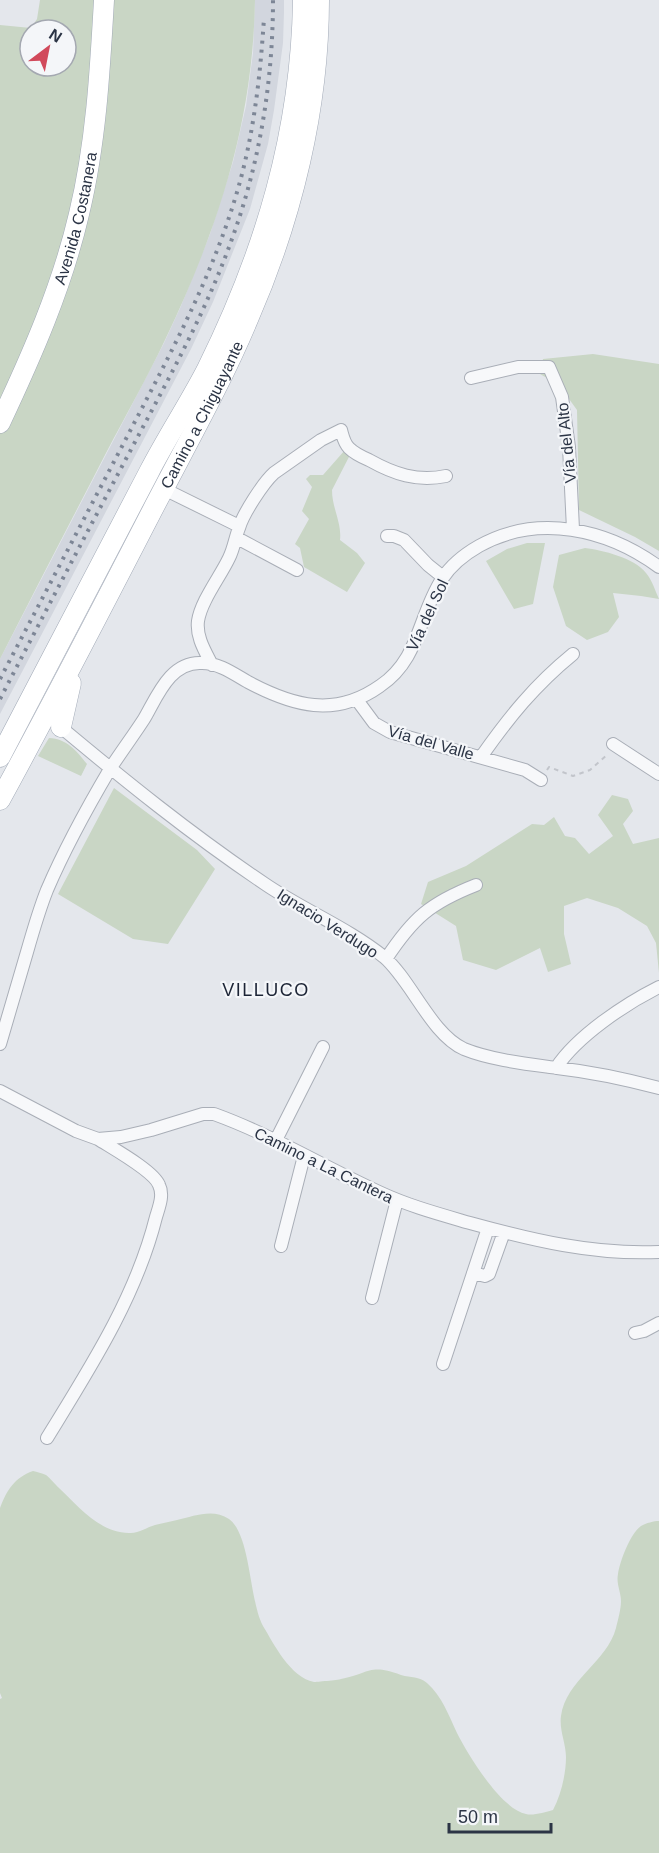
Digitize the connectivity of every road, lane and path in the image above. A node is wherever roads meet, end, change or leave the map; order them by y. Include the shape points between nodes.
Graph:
1 (104, 0) edge
2 (303, 0) edge
3 (319, 0) edge
4 (471, 378) dead end
5 (0, 423) edge
6 (446, 476) dead end
7 (164, 489) junction
8 (573, 529) junction
9 (238, 532) junction
10 (387, 536) dead end
11 (659, 567) edge
12 (297, 570) dead end
13 (443, 577) junction
14 (573, 654) dead end
15 (212, 665) junction
16 (37, 686) junction
17 (357, 700) junction
18 (54, 721) junction
19 (15, 728) junction
20 (613, 744) joint
21 (0, 757) edge
22 (481, 757) junction
23 (110, 769) junction
24 (659, 774) edge
25 (541, 780) joint
26 (0, 800) edge
27 (476, 885) dead end
28 (386, 959) junction
29 (659, 987) edge
30 (0, 1044) edge
31 (323, 1047) dead end
32 (556, 1068) junction
33 (659, 1088) edge
34 (0, 1091) edge
35 (98, 1138) junction
36 (276, 1140) junction
37 (303, 1156) junction
38 (397, 1200) junction
39 (488, 1228) junction
40 (504, 1232) junction
41 (281, 1246) dead end
42 (659, 1252) edge
43 (473, 1273) junction
44 (372, 1298) dead end
45 (659, 1323) edge
46 (635, 1333) dead end
47 (443, 1364) dead end
48 (47, 1438) dead end

1 - 5 main road, Avenida Costanera via 95,121 77,224 45,322
2 - 16 main road, Camino a Chiguayante via 290,130 257,253 206,371
3 - 7 main road, Camino a Chiguayante via 310,107 285,219 241,336
4 - 8 street, Vía del Alto via 518,367 549,367 564,407
6 - 9 street via 423,479 391,471 351,450 341,430 267,479
7 - 9 street
7 - 18 main road, Camino a Chiguayante via 81,648
8 - 11 street, Vía del Sol via 619,543
8 - 13 street, Vía del Sol via 531,529 499,537 461,558
9 - 12 street
9 - 15 street via 198,621 200,639
10 - 13 street via 404,540
13 - 17 street, Vía del Sol via 406,661 388,681
14 - 22 street, Vía del Valle via 526,698
15 - 17 street, Vía del Sol via 289,701 319,705
15 - 23 street, Vía del Sol via 193,663 175,672
16 - 18 main road via 37,702
16 - 19 main road, Camino a Chiguayante
17 - 22 street, Vía del Valle via 383,729
18 - 19 main road via 33,715
18 - 23 street, Ignacio Verdugo
18 - 26 main road, Camino a Chiguayante
19 - 21 main road, Camino a Chiguayante
20 - 24 street
20 - 25 path via 610,752 590,770 573,776 549,767
22 - 25 street, Vía del Valle via 525,770
23 - 28 street, Ignacio Verdugo via 266,884
23 - 30 street, Vía del Sol via 47,891
27 - 28 street via 419,916
28 - 32 street, Ignacio Verdugo via 442,1031 459,1046
29 - 32 street via 604,1021
31 - 36 street
32 - 33 street, Ignacio Verdugo
34 - 35 street, Camino a La Cantera via 76,1131
35 - 36 street, Camino a La Cantera via 121,1137 214,1114
35 - 48 street via 150,1174 159,1184 161,1197 148,1245 126,1300
36 - 37 street, Camino a La Cantera
37 - 38 street, Camino a La Cantera
37 - 41 street
38 - 39 street, Camino a La Cantera
38 - 44 street
39 - 40 street, Camino a La Cantera
39 - 43 street
40 - 42 street, Camino a La Cantera via 572,1247
40 - 43 street via 489,1274
43 - 47 street
45 - 46 street

